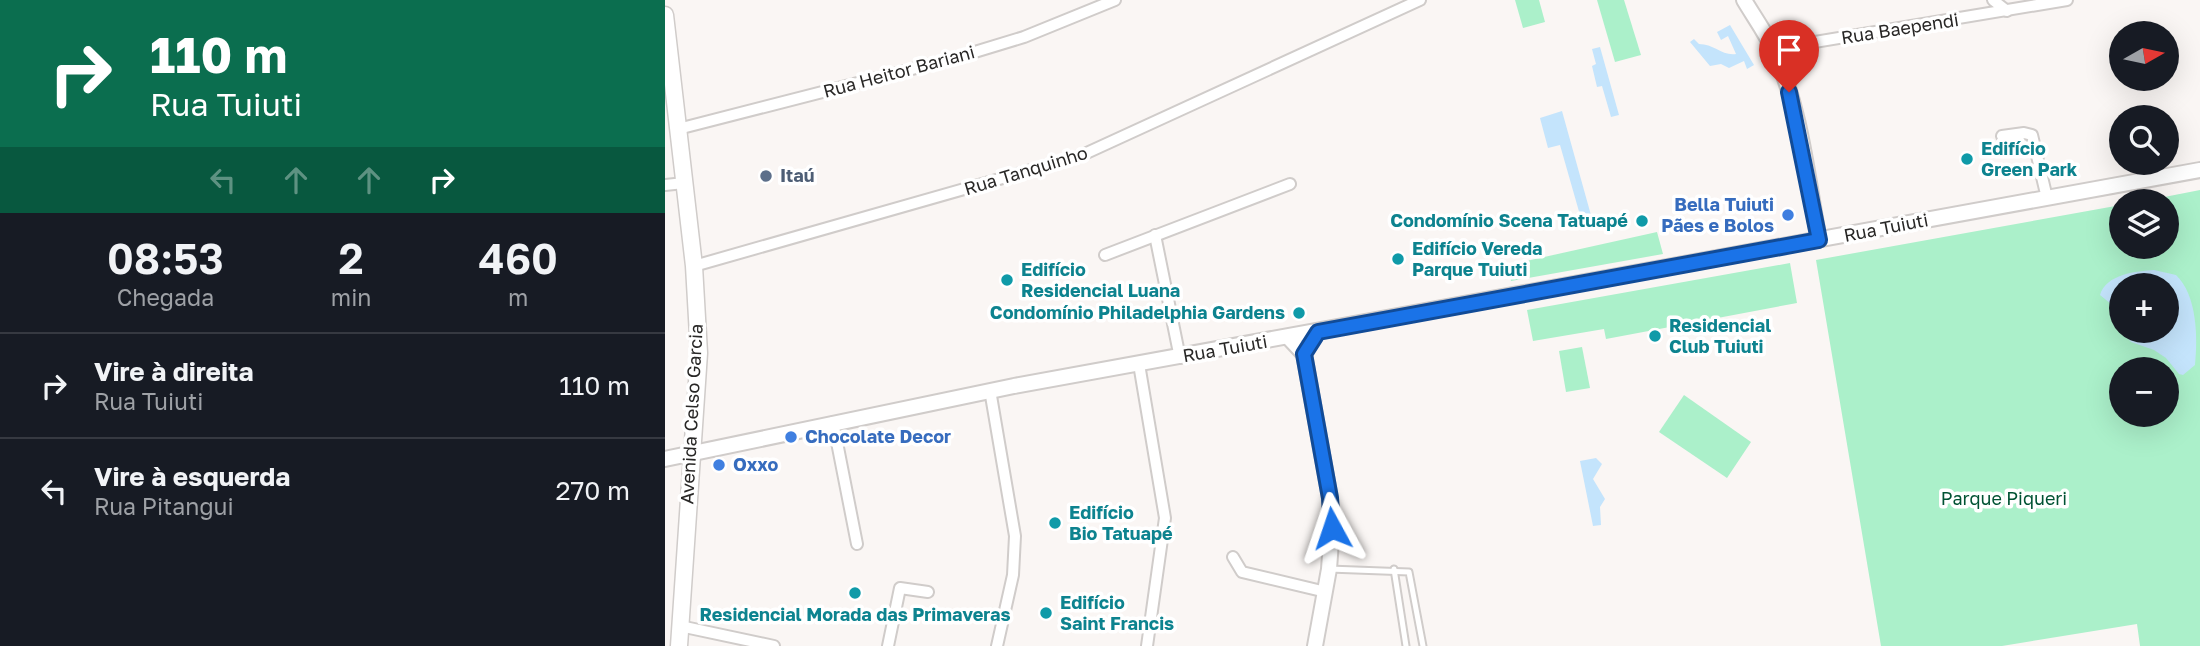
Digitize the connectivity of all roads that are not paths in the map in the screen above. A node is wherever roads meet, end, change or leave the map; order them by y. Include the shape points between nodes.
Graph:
1 (1115, 0) edge
2 (1420, 0) edge
3 (1744, 0) edge
4 (1993, 0) edge
5 (2063, 0) edge
6 (2007, 11) junction
7 (665, 15) edge
8 (1773, 49) junction
9 (678, 129) junction
10 (2002, 136) dead end
11 (2200, 170) edge
12 (684, 183) junction
13 (1290, 184) dead end
14 (665, 185) edge
15 (2047, 198) junction
16 (1155, 235) junction
17 (1819, 240) junction
18 (1105, 255) dead end
19 (694, 266) junction
20 (1318, 332) junction
21 (1288, 337) junction
22 (1304, 354) junction
23 (1180, 358) junction
24 (1139, 364) junction
25 (989, 390) junction
26 (833, 422) junction
27 (691, 453) junction
28 (665, 459) edge
29 (857, 544) dead end
30 (1233, 557) dead end
31 (1329, 569) junction
32 (1394, 569) junction
33 (928, 592) dead end
34 (1326, 592) junction
35 (680, 626) junction
36 (679, 646) edge
37 (774, 646) edge
38 (888, 646) edge
39 (997, 646) edge
40 (1147, 646) edge
41 (1315, 646) edge
42 (1406, 646) edge
43 (1423, 646) edge

1 - 9 street, Rua Heitor Bariani via 1024,37 967,54
2 - 19 street, Rua Tanquinho via 1080,156
3 - 8 street
4 - 6 street
5 - 6 street, Rua Baependi
6 - 8 street, Rua Baependi
7 - 9 main road, Avenida Celso Garcia
8 - 17 street via 1795,114
9 - 12 main road, Avenida Celso Garcia
10 - 15 street via 2032,135
11 - 15 street, Rua Tuiuti
12 - 14 street
12 - 19 main road, Avenida Celso Garcia
13 - 16 street
15 - 17 street, Rua Tuiuti
16 - 18 street
16 - 23 street
17 - 20 street, Rua Tuiuti
19 - 27 main road, Avenida Celso Garcia via 699,353
20 - 21 street, Rua Tuiuti
20 - 22 street
21 - 22 street
21 - 23 street, Rua Tuiuti
22 - 31 street via 1330,498
23 - 24 street, Rua Tuiuti
24 - 25 street, Rua Tuiuti
24 - 40 street via 1165,518
25 - 26 street, Rua Tuiuti
25 - 39 street via 1015,536 1013,575
26 - 27 street, Rua Tuiuti
26 - 29 street
27 - 28 street, Rua Tuiuti
27 - 35 main road, Avenida Celso Garcia
30 - 34 street via 1243,572
31 - 32 lane
31 - 34 street
32 - 42 lane
32 - 43 lane via 1412,576
33 - 38 street via 900,588
34 - 41 street
35 - 36 main road, Avenida Celso Garcia
35 - 37 street

